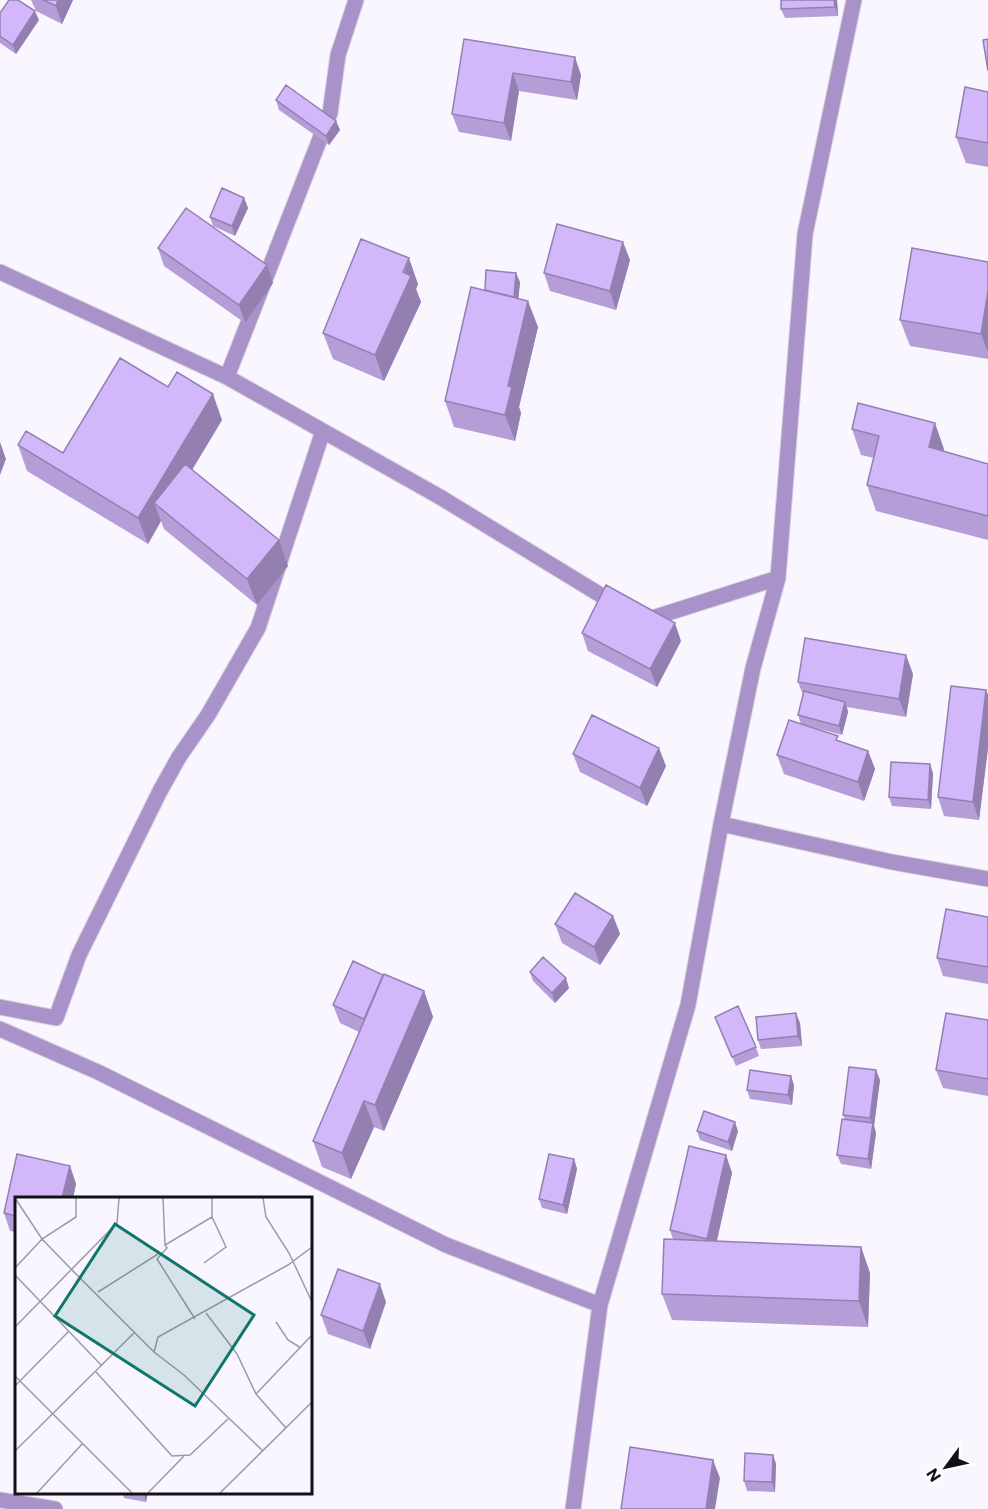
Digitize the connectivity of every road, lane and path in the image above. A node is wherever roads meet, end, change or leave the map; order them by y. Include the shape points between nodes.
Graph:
1 (356, 0) edge
2 (854, 0) edge
3 (0, 272) edge
4 (227, 377) junction
5 (323, 430) junction
6 (778, 578) junction
7 (721, 824) junction
8 (988, 879) edge
9 (0, 1007) edge
10 (0, 1029) edge
11 (600, 1305) junction
12 (0, 1500) edge
13 (55, 1509) edge
14 (573, 1509) edge

1 - 4 street via 338,56 330,113
2 - 6 street via 805,234
3 - 4 street
4 - 5 street
5 - 6 street via 644,622
5 - 9 street via 258,628 160,791 80,955 56,1018
6 - 7 street via 753,668
7 - 8 street
7 - 11 street via 688,1005
10 - 11 street via 98,1072 446,1245
11 - 14 street
12 - 13 street

